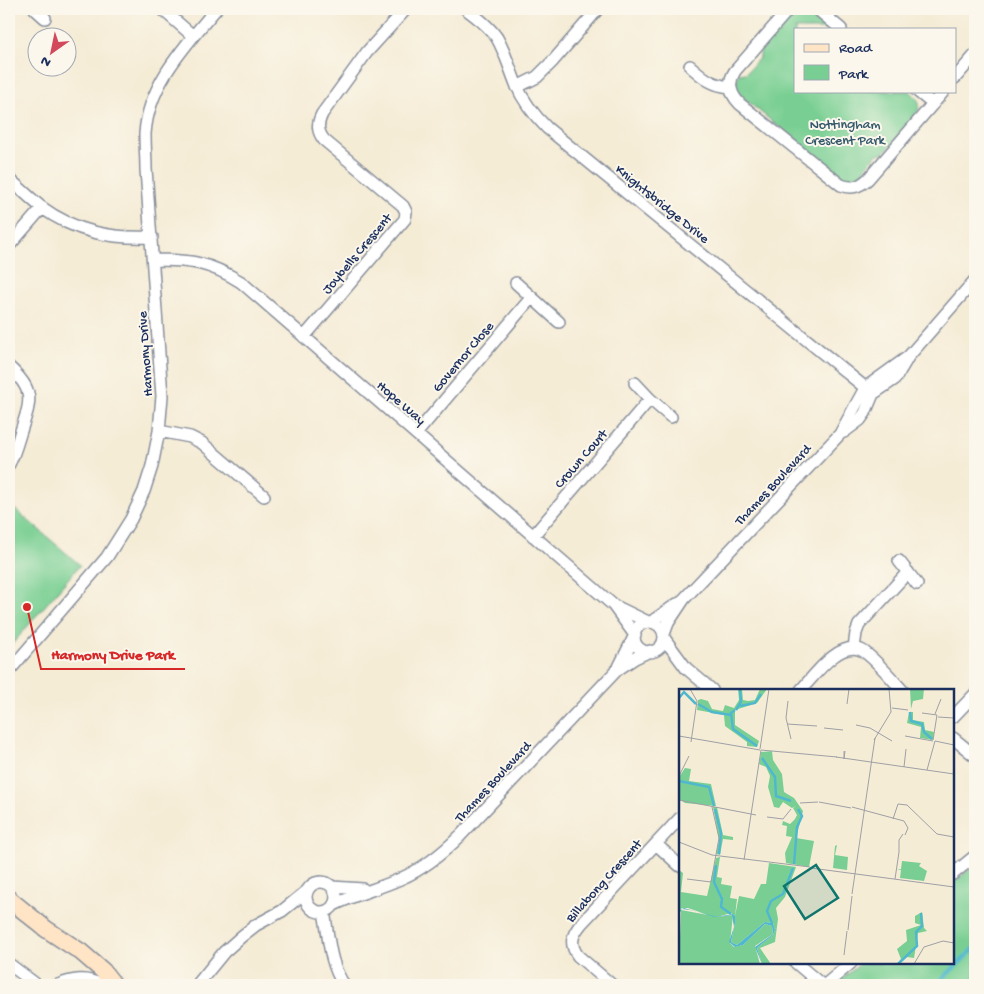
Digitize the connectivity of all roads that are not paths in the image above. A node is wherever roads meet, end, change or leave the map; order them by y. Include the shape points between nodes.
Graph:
1 (35, 9) edge
2 (162, 9) edge
3 (216, 9) edge
4 (406, 9) edge
5 (466, 9) edge
6 (598, 9) edge
7 (789, 9) edge
8 (817, 9) edge
9 (45, 18) dead end
10 (841, 28) edge
11 (194, 36) junction
12 (975, 55) edge
13 (690, 66) dead end
14 (956, 77) edge
15 (517, 87) junction
16 (730, 87) junction
17 (918, 92) edge
18 (943, 92) edge
19 (933, 104) junction
20 (9, 179) edge
21 (42, 208) junction
22 (152, 237) junction
23 (9, 246) edge
24 (153, 260) junction
25 (975, 280) edge
26 (516, 283) dead end
27 (531, 298) junction
28 (559, 322) dead end
29 (304, 337) junction
30 (9, 367) edge
31 (635, 383) dead end
32 (869, 391) junction
33 (650, 399) junction
34 (671, 417) dead end
35 (159, 431) junction
36 (416, 434) junction
37 (9, 464) edge
38 (264, 496) dead end
39 (533, 536) junction
40 (899, 561) dead end
41 (908, 572) junction
42 (917, 584) dead end
43 (684, 599) junction
44 (614, 605) junction
45 (649, 622) junction
46 (635, 636) junction
47 (664, 636) junction
48 (854, 648) junction
49 (652, 651) junction
50 (686, 668) junction
51 (9, 670) edge
52 (617, 670) junction
53 (711, 689) edge
54 (802, 689) edge
55 (901, 689) edge
56 (975, 694) edge
57 (954, 716) edge
58 (954, 739) edge
59 (975, 756) edge
60 (679, 819) edge
61 (656, 844) junction
62 (975, 856) edge
63 (679, 865) edge
64 (954, 873) edge
65 (332, 887) junction
66 (372, 889) junction
67 (308, 890) junction
68 (9, 899) edge
69 (324, 909) junction
70 (282, 911) junction
71 (46, 929) junction
72 (9, 964) edge
73 (797, 964) edge
74 (850, 964) edge
75 (196, 984) edge
76 (37, 985) edge
77 (58, 985) edge
78 (101, 985) edge
79 (114, 985) edge
80 (344, 985) edge
81 (612, 985) edge
82 (823, 985) edge

1 - 9 street
2 - 11 street
3 - 11 street, Harmony Drive
4 - 29 street, Joybells Crescent via 367,52 318,121 324,140 403,206 405,219
5 - 15 street, Knightsbridge Drive via 496,37
6 - 15 street via 536,77
7 - 16 street via 735,70
8 - 10 street
11 - 22 street, Harmony Drive via 168,68 150,110 145,133
12 - 14 street
13 - 16 street via 710,82
15 - 32 street, Knightsbridge Drive via 535,116 547,128
16 - 19 street via 740,104 831,178 851,188 868,179
17 - 19 street
18 - 19 street
20 - 21 street
21 - 22 street via 74,226 104,235
21 - 23 street
22 - 24 street, Harmony Drive
24 - 29 street, Hope Way via 197,262 226,273 250,289
24 - 35 street, Harmony Drive via 162,396
25 - 32 street via 908,357 895,379
26 - 27 street
27 - 28 street
27 - 36 street, Governor Close
29 - 36 street, Hope Way
30 - 37 street via 24,383 29,399
31 - 33 street
32 - 43 street, Thames Boulevard via 865,413 860,420 840,434
33 - 34 street
33 - 39 street, Crown Court
35 - 38 street via 190,437 202,443
35 - 51 street, Harmony Drive via 148,480 124,531 98,568
36 - 39 street, Hope Way
39 - 44 street, Hope Way
40 - 41 street
41 - 42 street
41 - 48 street via 859,625
43 - 45 street, Thames Boulevard
43 - 47 street, Thames Boulevard via 668,623
44 - 45 street, Hope Way
44 - 46 street, Hope Way
45 - 46 street via 639,626
45 - 47 street via 661,627
46 - 49 street via 639,647
46 - 52 street, Thames Boulevard
47 - 49 street via 661,646
47 - 50 street
48 - 54 street via 838,652
48 - 55 street via 864,651
49 - 50 street
49 - 52 street, Thames Boulevard
50 - 53 street
52 - 66 street, Thames Boulevard via 440,855 410,875
56 - 57 street
58 - 59 street
60 - 61 street, Billabong Crescent
61 - 63 street
61 - 81 street, Billabong Crescent via 581,924 573,937 573,947 578,956
62 - 64 street
65 - 66 street, Thames Boulevard
65 - 67 street via 320,882
65 - 69 street via 336,896
66 - 69 street, Thames Boulevard
67 - 69 street via 307,901
67 - 70 street, Thames Boulevard
68 - 71 street
69 - 70 street, Thames Boulevard
69 - 80 street via 332,960
70 - 75 street, Thames Boulevard via 242,936
71 - 78 street
71 - 79 street via 81,952
72 - 76 street
73 - 82 street
74 - 82 street
77 - 78 street via 80,979

